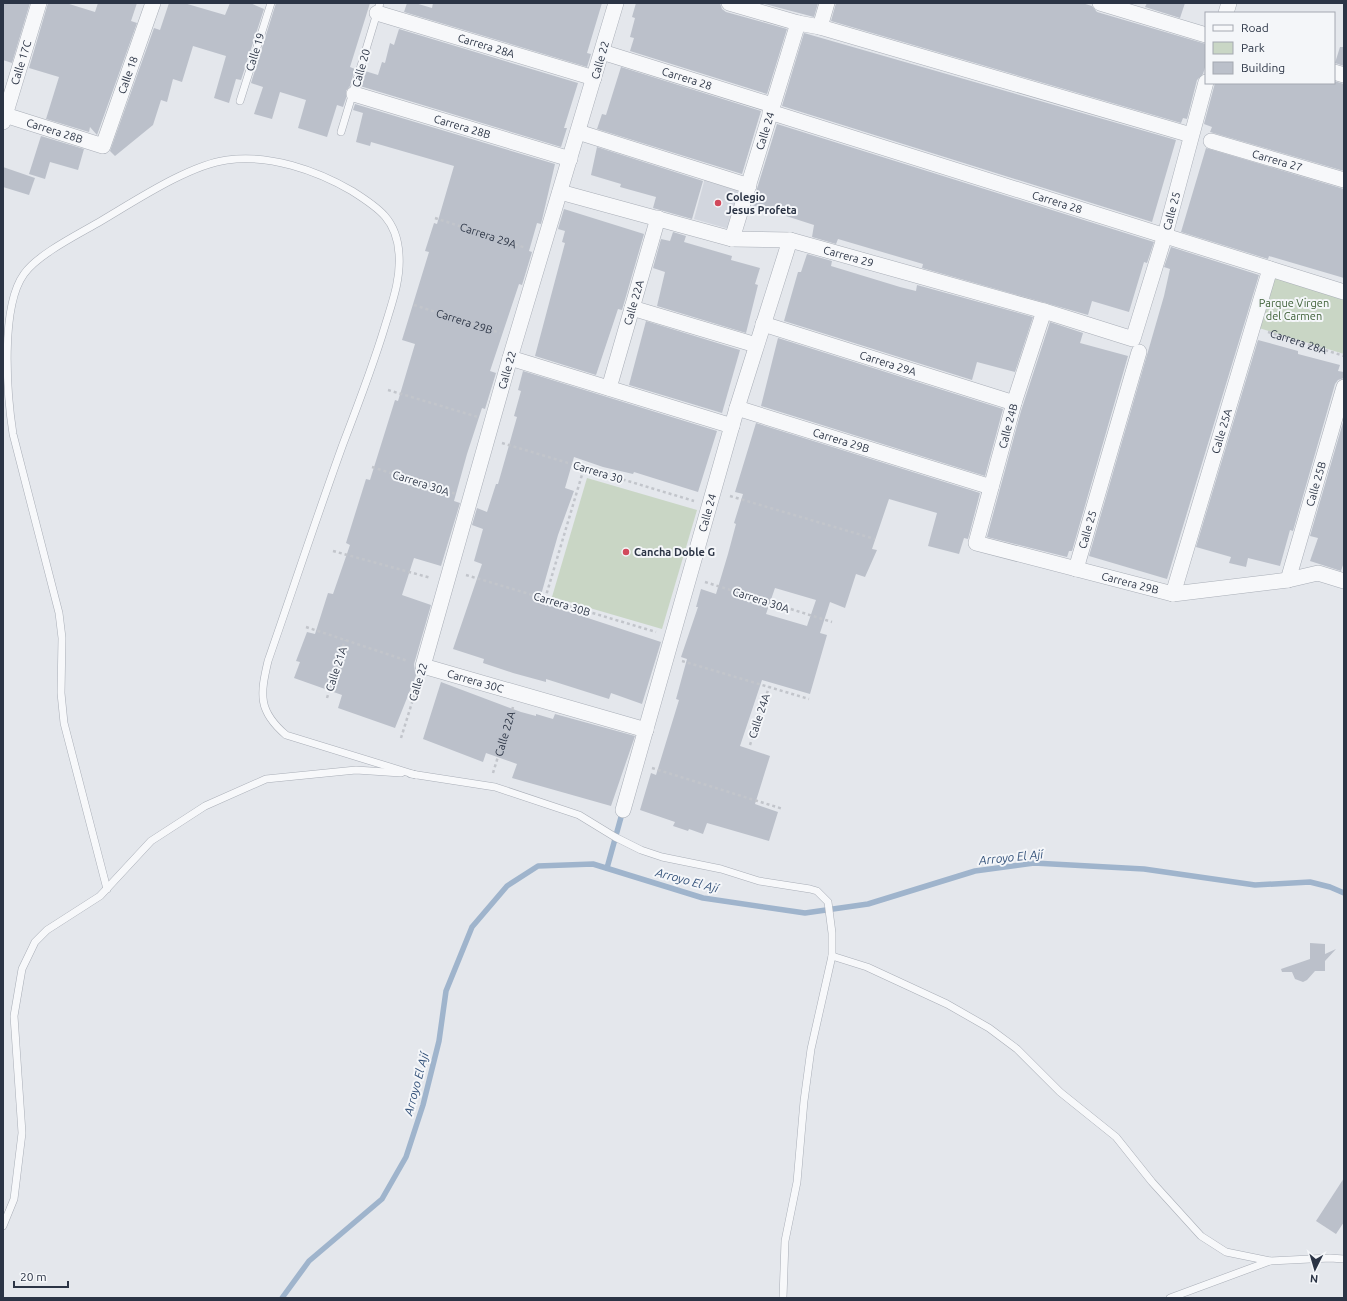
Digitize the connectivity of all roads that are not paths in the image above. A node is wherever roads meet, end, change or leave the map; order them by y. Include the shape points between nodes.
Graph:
1 (39, 3) edge
2 (153, 3) edge
3 (270, 3) edge
4 (616, 3) edge
5 (729, 3) edge
6 (827, 3) edge
7 (1100, 3) edge
8 (379, 8) edge
9 (798, 23) junction
10 (820, 27) junction
11 (1205, 35) edge
12 (602, 52) junction
13 (594, 78) junction
14 (1205, 84) edge
15 (354, 94) junction
16 (240, 101) dead end
17 (771, 108) junction
18 (4, 119) edge
19 (341, 132) dead end
20 (578, 132) junction
21 (1191, 135) junction
22 (1211, 141) dead end
23 (103, 146) joint
24 (570, 158) junction
25 (1344, 180) edge
26 (749, 186) junction
27 (560, 192) junction
28 (658, 218) junction
29 (1165, 235) junction
30 (732, 239) junction
31 (790, 240) junction
32 (1270, 269) junction
33 (1344, 292) edge
34 (632, 308) junction
35 (1044, 311) junction
36 (763, 324) junction
37 (756, 345) junction
38 (1136, 345) junction
39 (510, 358) junction
40 (1344, 387) edge
41 (609, 388) junction
42 (1014, 404) junction
43 (737, 408) junction
44 (732, 426) junction
45 (992, 487) junction
46 (976, 543) joint
47 (1076, 570) junction
48 (1288, 580) junction
49 (1344, 582) edge
50 (1173, 594) junction
51 (423, 666) joint
52 (646, 730) junction
53 (416, 774) junction
54 (623, 810) dead end
55 (107, 889) junction
56 (832, 956) junction
57 (3, 1226) edge
58 (1344, 1259) edge
59 (1270, 1261) junction
60 (783, 1298) edge
61 (1170, 1298) edge

1 - 18 street, Calle 17C
2 - 23 street, Calle 18
3 - 16 lane, Calle 19
4 - 12 street, Calle 22
5 - 9 street
6 - 10 street
7 - 11 street
8 - 13 street, Carrera 28A
8 - 15 lane, Calle 20
9 - 10 street
9 - 17 street, Calle 24
10 - 21 street
12 - 13 street, Calle 22
12 - 17 street, Carrera 28
13 - 20 street, Calle 22
14 - 21 street, Calle 25
15 - 19 lane, Calle 20
15 - 24 street, Carrera 28B
17 - 26 street, Calle 24
17 - 29 street, Carrera 28
18 - 23 street, Carrera 28B
20 - 24 street, Calle 22
20 - 26 street
21 - 29 street, Calle 25
22 - 25 street, Carrera 27
24 - 27 street, Calle 22
26 - 30 street, Calle 24
27 - 28 street, Carrera 29
27 - 39 street, Calle 22
28 - 30 street, Carrera 29
28 - 34 street, Calle 22A
29 - 32 street, Carrera 28
29 - 38 street, Calle 25
30 - 31 street, Carrera 29
31 - 35 street, Carrera 29
31 - 36 street, Calle 24
32 - 33 street, Carrera 28
32 - 50 street, Calle 25A
34 - 37 street
34 - 41 street, Calle 22A
35 - 38 street, Carrera 29
35 - 42 street, Calle 24B
36 - 37 street, Calle 24
36 - 42 street, Carrera 29A
37 - 43 street, Calle 24
38 - 47 street, Calle 25
39 - 41 street
39 - 51 street, Calle 22
40 - 48 street, Calle 25B
41 - 44 street
42 - 45 street, Calle 24B
43 - 44 street, Calle 24
43 - 45 street, Carrera 29B
44 - 52 street, Calle 24
45 - 46 street, Calle 24B
46 - 47 street, Carrera 29B
47 - 50 street, Carrera 29B
48 - 49 street via 1318,573
48 - 50 street, Carrera 29B
51 - 52 street, Carrera 30C
52 - 54 street, Calle 24
53 - 55 lane via 356,770 266,779 205,806 151,841
53 - 55 lane via 286,735 267,715 263,700 268,661 324,496 379,347 394,297 399,254 396,235 388,218 377,206 343,186 300,168 278,162 246,159 212,164 156,189 49,252 24,274 16,292 8,334 13,434 60,613 64,723
53 - 56 lane via 495,787 518,794 579,815 641,850 662,857 817,891 828,902
55 - 57 lane via 46,930 35,942 22,969 14,1016 22,1133 14,1199
56 - 59 lane via 867,967 934,998 989,1028 1017,1049 1060,1092 1116,1136 1152,1182 1201,1236 1226,1252
56 - 60 lane via 805,1094 797,1182 786,1241
58 - 59 lane
59 - 61 lane

